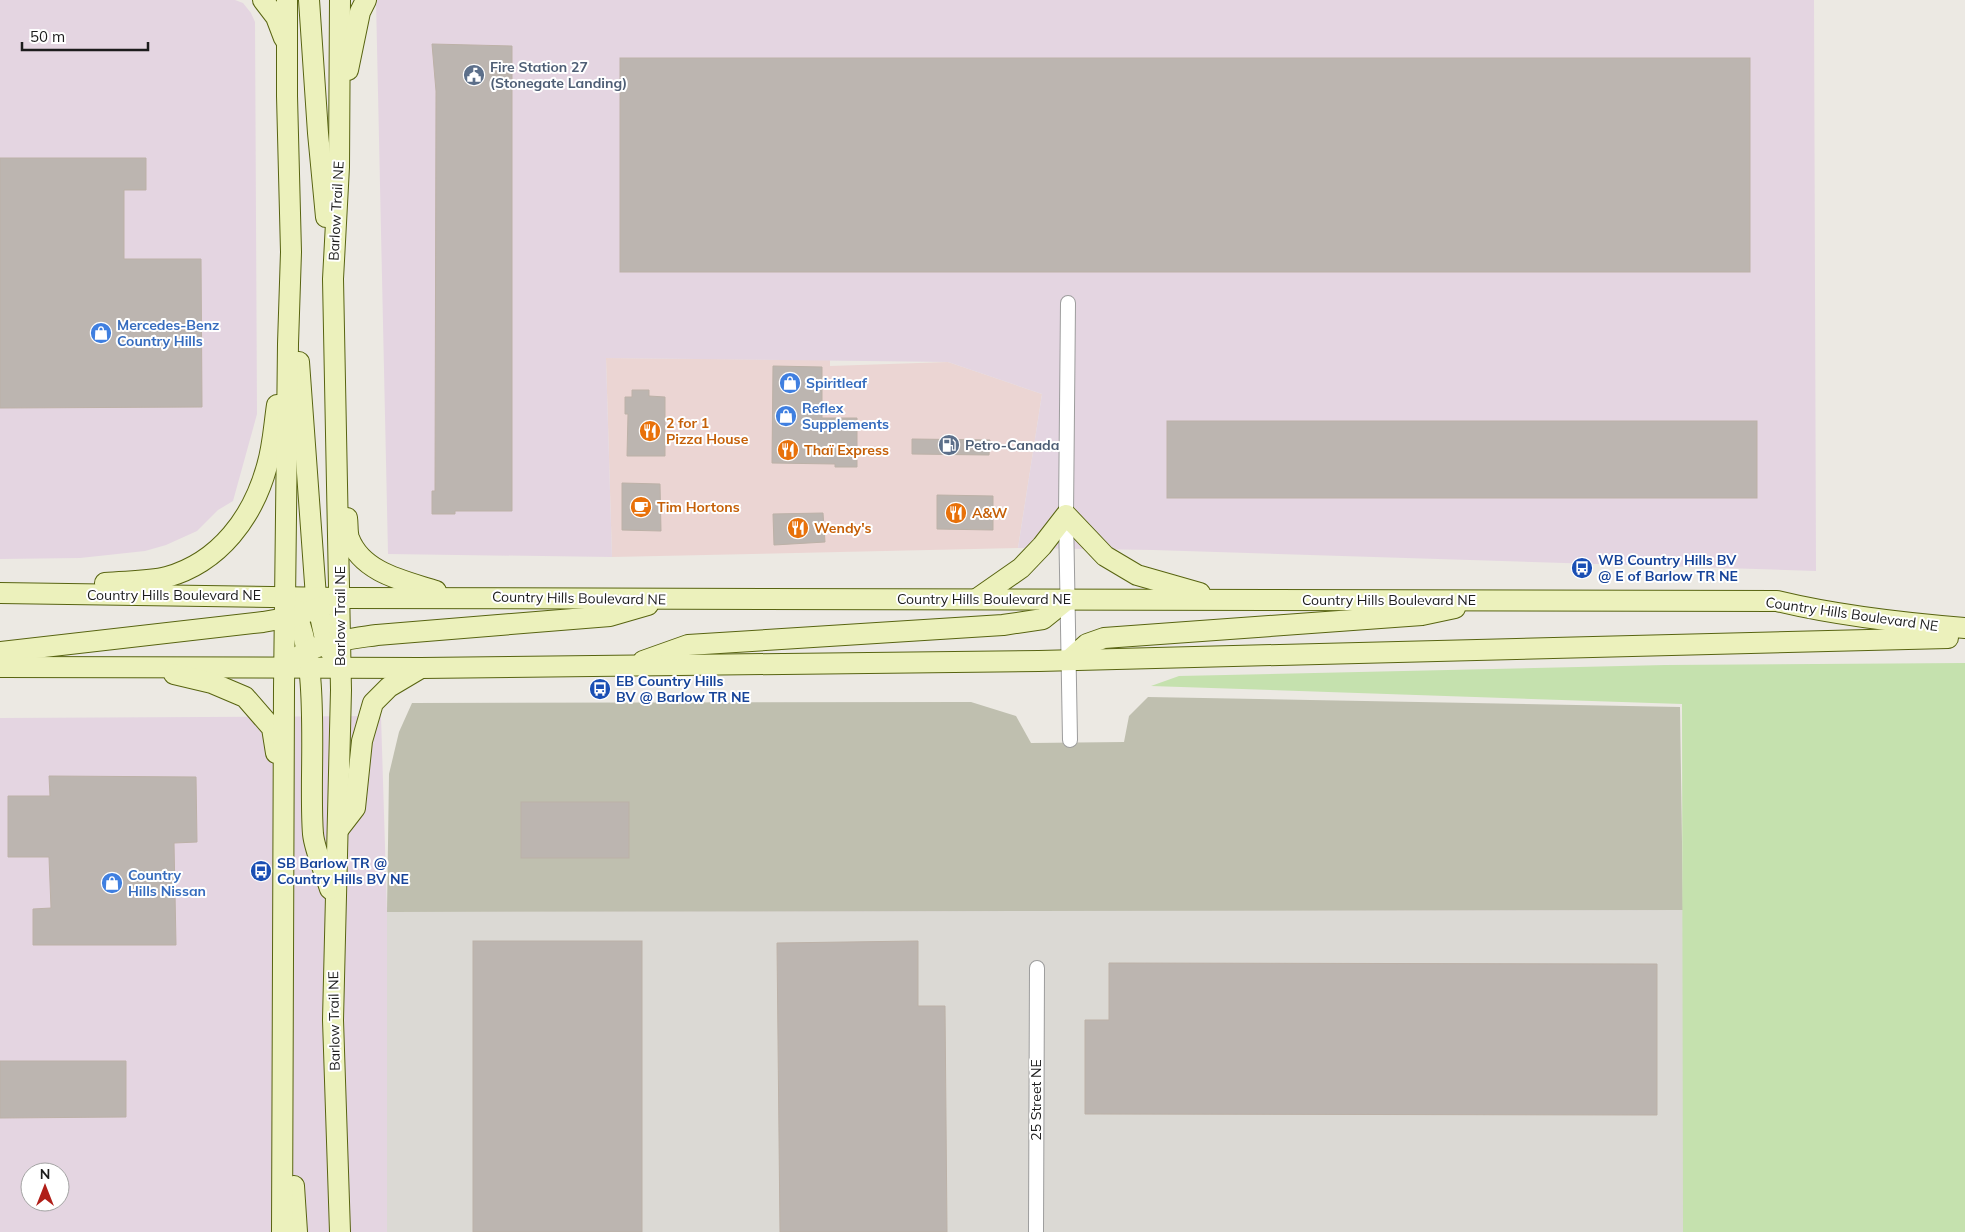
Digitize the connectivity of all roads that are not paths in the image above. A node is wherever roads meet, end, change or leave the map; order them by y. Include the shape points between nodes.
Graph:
1 (262, 0) edge
2 (287, 0) edge
3 (309, 0) edge
4 (340, 0) edge
5 (366, 0) edge
6 (287, 50) junction
7 (339, 116) junction
8 (291, 252) junction
9 (333, 279) junction
10 (1068, 303) dead end
11 (288, 344) junction
12 (337, 452) junction
13 (1066, 515) junction
14 (0, 593) edge
15 (286, 596) junction
16 (452, 596) junction
17 (341, 598) junction
18 (978, 598) junction
19 (666, 599) junction
20 (1068, 599) junction
21 (1223, 599) junction
22 (1492, 600) junction
23 (317, 604) junction
24 (292, 617) junction
25 (1965, 628) edge
26 (1965, 637) edge
27 (320, 650) junction
28 (0, 652) edge
29 (1069, 660) junction
30 (285, 666) junction
31 (630, 666) junction
32 (0, 667) edge
33 (143, 667) junction
34 (340, 667) junction
35 (420, 668) junction
36 (1070, 740) dead end
37 (285, 807) junction
38 (338, 830) junction
39 (335, 903) junction
40 (1037, 968) dead end
41 (283, 1149) junction
42 (282, 1232) edge
43 (297, 1232) edge
44 (340, 1232) edge
45 (1036, 1232) edge

1 - 6 main road via 276,17
2 - 6 main road
3 - 9 main road
4 - 7 main road, Barlow Trail NE
5 - 7 main road via 360,12
6 - 8 main road
7 - 9 main road, Barlow Trail NE
8 - 11 main road
8 - 23 main road
9 - 12 main road, Barlow Trail NE
10 - 13 street
11 - 14 main road via 267,466 248,512 233,536 214,553 192,568 165,578
11 - 15 main road
12 - 16 main road via 350,538 368,565 392,577
12 - 17 main road, Barlow Trail NE
13 - 18 main road via 1021,568
13 - 20 street
13 - 21 main road via 1105,556 1137,575
14 - 15 main road, Country Hills Boulevard NE
15 - 23 main road, Country Hills Boulevard NE
15 - 24 main road
16 - 17 main road, Country Hills Boulevard NE
16 - 19 main road, Country Hills Boulevard NE
17 - 23 main road, Country Hills Boulevard NE
17 - 27 main road, Barlow Trail NE
18 - 19 main road, Country Hills Boulevard NE
18 - 20 main road, Country Hills Boulevard NE
19 - 27 main road via 610,616 377,635
20 - 21 main road, Country Hills Boulevard NE
20 - 29 street
20 - 31 main road via 1043,619 1004,625 688,645
21 - 22 main road, Country Hills Boulevard NE
22 - 25 main road, Country Hills Boulevard NE via 1777,601 1899,622
22 - 29 main road via 1422,615 1104,638 1087,644
23 - 24 main road
23 - 27 main road
24 - 27 main road
24 - 28 main road
24 - 30 main road
26 - 29 main road, Country Hills Boulevard NE
27 - 30 main road, Country Hills Boulevard NE
27 - 34 main road, Barlow Trail NE
27 - 34 main road, Country Hills Boulevard NE
27 - 39 main road via 313,837
29 - 31 main road, Country Hills Boulevard NE
29 - 36 street
30 - 33 main road, Country Hills Boulevard NE
30 - 37 main road
31 - 35 main road, Country Hills Boulevard NE
32 - 33 main road, Country Hills Boulevard NE
33 - 37 main road via 212,683 245,697 272,728
34 - 35 main road, Country Hills Boulevard NE
34 - 38 main road, Barlow Trail NE
35 - 38 main road via 389,687 373,704 362,741 355,808
37 - 41 main road
38 - 39 main road, Barlow Trail NE
39 - 44 main road, Barlow Trail NE via 333,1020
40 - 45 street, 25 Street NE
41 - 42 main road
41 - 43 main road via 293,1176

